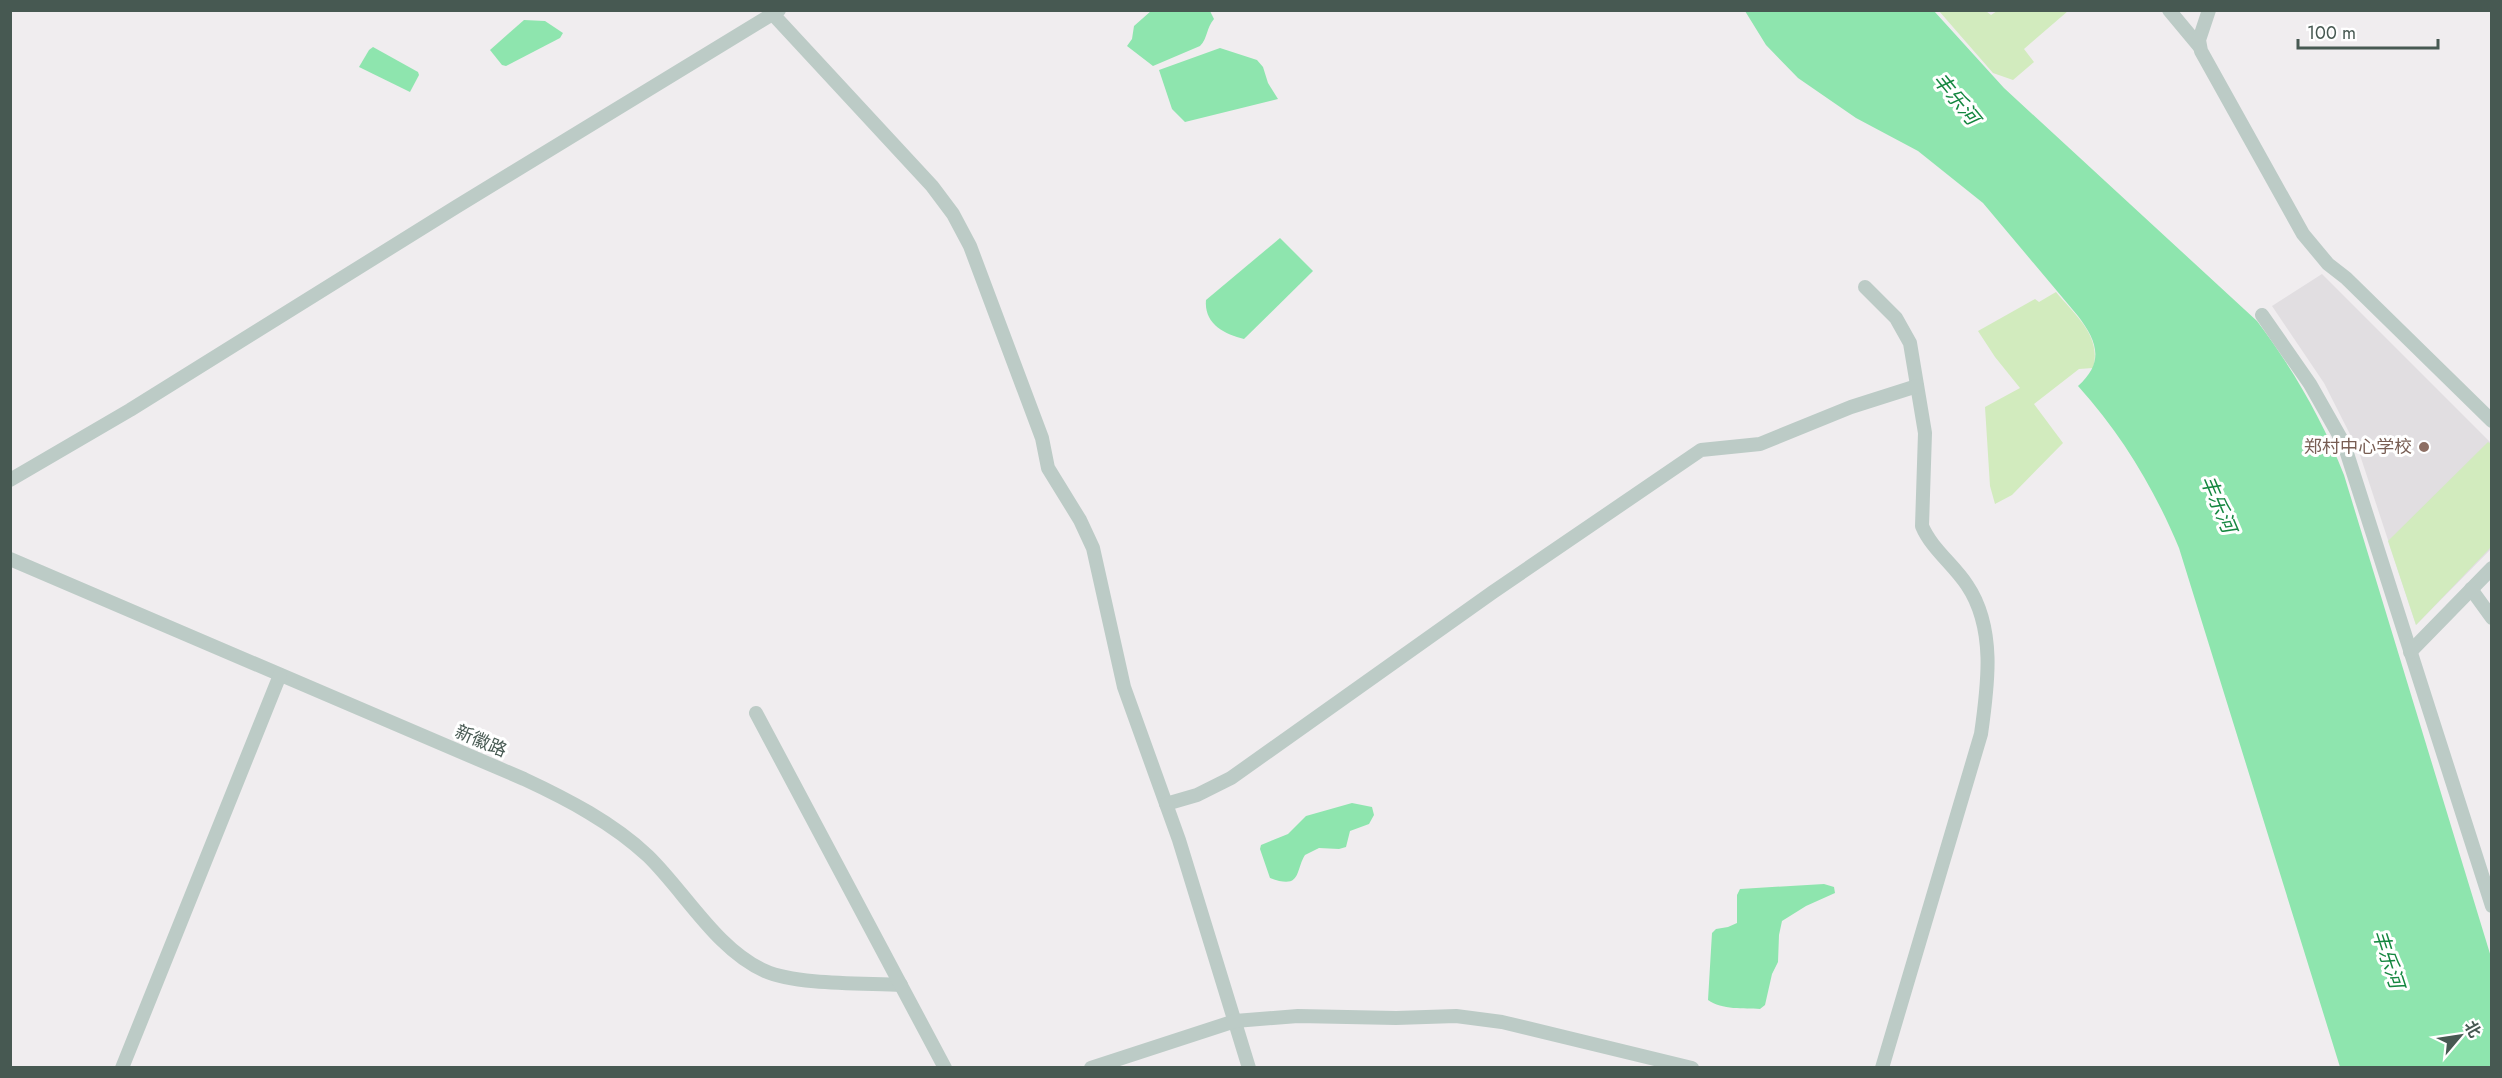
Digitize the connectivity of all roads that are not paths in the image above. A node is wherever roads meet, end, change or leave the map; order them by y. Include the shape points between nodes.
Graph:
1 (2169, 10) edge
2 (2209, 10) edge
3 (774, 12) edge
4 (2199, 46) junction
5 (2328, 264) junction
6 (1865, 287) dead end
7 (2262, 315) dead end
8 (1917, 386) junction
9 (2492, 421) edge
10 (2492, 433) edge
11 (10, 480) edge
12 (10, 559) edge
13 (2492, 568) edge
14 (2471, 589) junction
15 (2492, 618) edge
16 (2410, 652) junction
17 (280, 675) junction
18 (756, 713) dead end
19 (1166, 804) junction
20 (2492, 906) edge
21 (901, 985) junction
22 (1235, 1021) junction
23 (122, 1068) edge
24 (945, 1068) edge
25 (1091, 1068) edge
26 (1249, 1068) edge
27 (1692, 1068) edge
28 (1882, 1068) edge

1 - 4 street
2 - 4 street
3 - 11 street
3 - 19 street via 932,186 965,235 1042,438 1048,468 1094,548 1124,687
4 - 5 street via 2302,234
5 - 9 street
5 - 10 street via 2340,284
6 - 8 street via 1904,329
7 - 16 street via 2310,384 2344,444
8 - 19 street via 1851,406 1760,444 1701,450 1492,592 1232,777 1197,795
8 - 28 street via 1924,433 1921,519 1928,537 1968,585 1979,607 1985,627 1986,693 1981,734
12 - 17 street, 新徽路
13 - 14 street
14 - 15 street
14 - 16 street
16 - 20 street
17 - 21 street, 新徽路 via 524,779 582,809 648,856 730,947 765,971 785,978
17 - 23 street
18 - 21 street
19 - 22 street
21 - 24 street
22 - 25 street
22 - 26 street
22 - 27 street via 1298,1016 1471,1017

